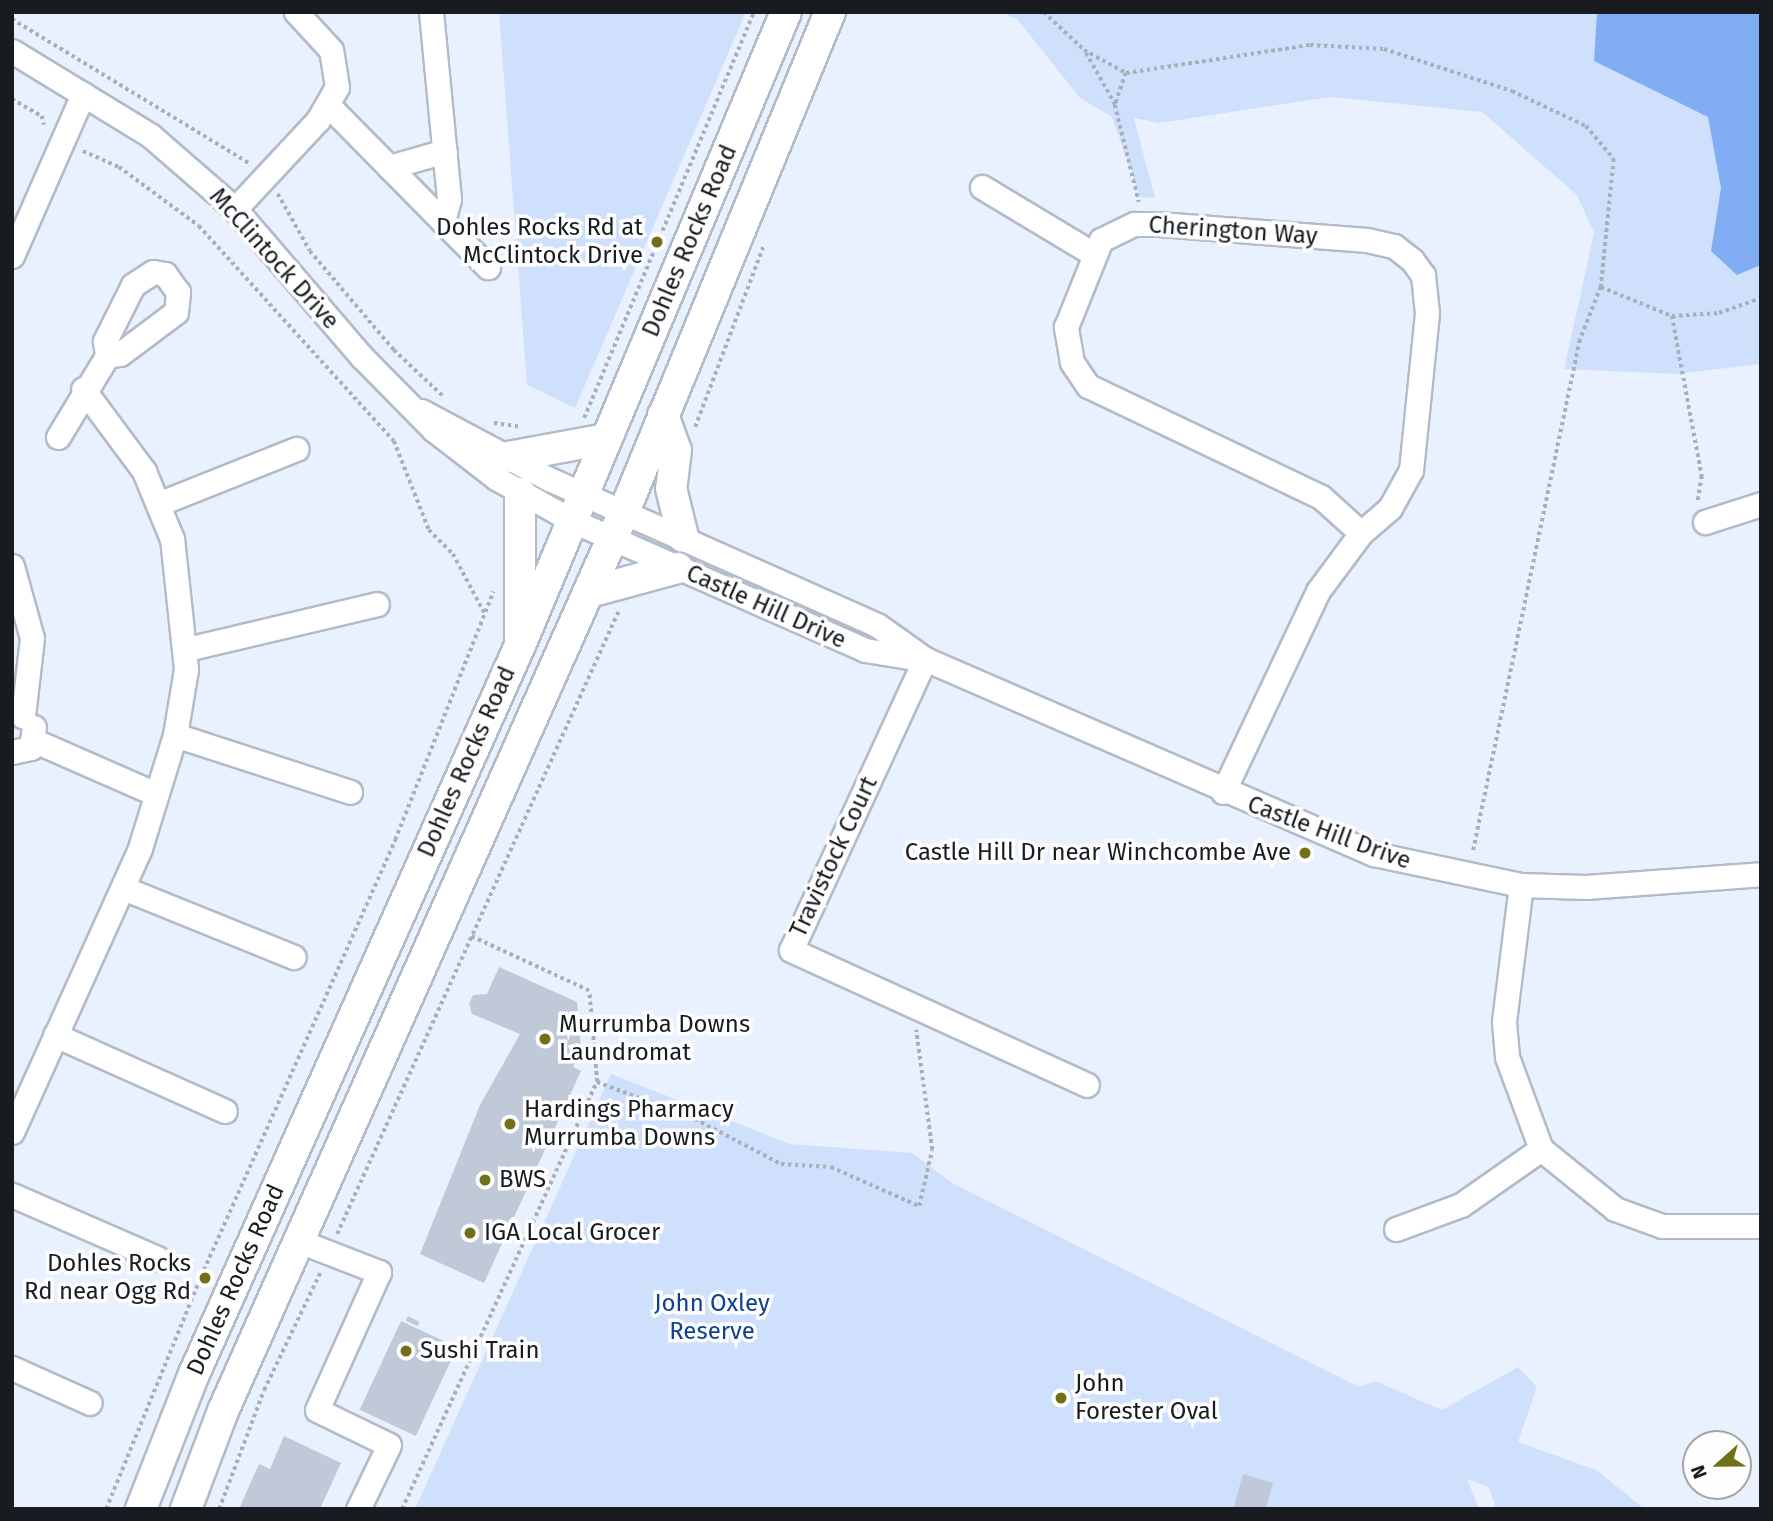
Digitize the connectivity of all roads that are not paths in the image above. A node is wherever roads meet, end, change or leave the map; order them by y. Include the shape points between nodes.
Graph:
1 (296, 12) edge
2 (430, 12) edge
3 (786, 12) edge
4 (830, 12) edge
5 (12, 51) edge
6 (83, 94) junction
7 (328, 105) junction
8 (444, 151) junction
9 (389, 167) junction
10 (982, 187) dead end
11 (235, 209) junction
12 (443, 221) junction
13 (1092, 253) junction
14 (12, 256) edge
15 (488, 267) dead end
16 (107, 356) dead end
17 (83, 389) junction
18 (421, 411) junction
19 (663, 415) junction
20 (58, 437) dead end
21 (606, 439) junction
22 (296, 449) dead end
23 (508, 457) junction
24 (520, 493) junction
25 (583, 494) junction
26 (158, 504) junction
27 (1761, 504) edge
28 (624, 512) junction
29 (573, 521) junction
30 (1705, 522) road end
31 (1361, 533) junction
32 (683, 537) junction
33 (612, 539) junction
34 (12, 566) edge
35 (678, 568) junction
36 (589, 592) junction
37 (377, 604) dead end
38 (520, 643) junction
39 (187, 649) junction
40 (925, 659) junction
41 (18, 716) edge
42 (175, 735) junction
43 (35, 741) junction
44 (12, 752) edge
45 (350, 792) dead end
46 (1223, 792) junction
47 (156, 794) junction
48 (1761, 874) edge
49 (1521, 885) junction
50 (123, 888) junction
51 (295, 957) dead end
52 (55, 1035) junction
53 (1087, 1085) dead end
54 (225, 1111) dead end
55 (12, 1132) edge
56 (1541, 1149) junction
57 (12, 1195) edge
58 (1761, 1226) edge
59 (1396, 1229) dead end
60 (299, 1241) junction
61 (157, 1258) dead end
62 (12, 1368) edge
63 (90, 1403) dead end
64 (141, 1509) edge
65 (186, 1509) edge
66 (358, 1509) edge

1 - 7 street via 331,50 338,68
2 - 8 street
3 - 21 main road, Dohles Rocks Road
4 - 19 main road, Dohles Rocks Road
5 - 6 street, McClintock Drive
6 - 11 street, McClintock Drive via 151,136
6 - 14 street
7 - 9 street
7 - 11 street
8 - 9 street
8 - 12 street via 449,209
9 - 12 street
10 - 13 street
11 - 18 street, McClintock Drive via 362,357
12 - 15 street
13 - 31 street, Cherington Way via 1066,327 1072,362 1088,386 1321,497
13 - 31 street, Cherington Way via 1114,231 1134,224 1367,240 1394,246 1423,275 1427,313 1411,470 1391,508
16 - 17 street
17 - 20 street
17 - 26 street via 127,441
18 - 23 street, McClintock Drive
18 - 24 street, McClintock Drive via 434,430
19 - 28 main road, Dohles Rocks Road
19 - 32 main road via 676,450 672,501
21 - 23 main road
21 - 25 main road, Dohles Rocks Road
22 - 26 street
23 - 25 street, McClintock Drive
24 - 29 street, McClintock Drive
24 - 38 main road
25 - 28 street, McClintock Drive
25 - 29 main road, Dohles Rocks Road
26 - 39 street via 179,572
27 - 30 street
28 - 32 street, Castle Hill Drive
28 - 33 main road, Dohles Rocks Road
29 - 33 street, McClintock Drive
29 - 38 main road, Dohles Rocks Road
31 - 46 street, Cherington Way via 1318,591
32 - 40 street, Castle Hill Drive via 877,625
33 - 35 street, Castle Hill Drive
33 - 36 main road, Dohles Rocks Road
34 - 41 street via 32,638
35 - 36 main road
35 - 40 street, Castle Hill Drive via 865,650
36 - 60 main road, Dohles Rocks Road
37 - 39 street
38 - 64 main road, Dohles Rocks Road via 199,1362
39 - 42 street
40 - 46 street, Castle Hill Drive
40 - 53 street, Travistock Court via 791,950
41 - 43 street via 34,726
42 - 45 street
42 - 47 street
43 - 44 street
43 - 47 street
46 - 49 street, Castle Hill Drive via 1374,854
47 - 50 street
48 - 49 street, Castle Hill Drive via 1586,887
49 - 56 street via 1506,1046 1516,1095
50 - 51 street
50 - 52 street
52 - 54 street
52 - 55 street
56 - 58 street via 1615,1209 1662,1226
56 - 59 street via 1461,1205
57 - 61 street
60 - 65 main road, Dohles Rocks Road
60 - 66 street via 380,1272 317,1410 389,1445
62 - 63 street

